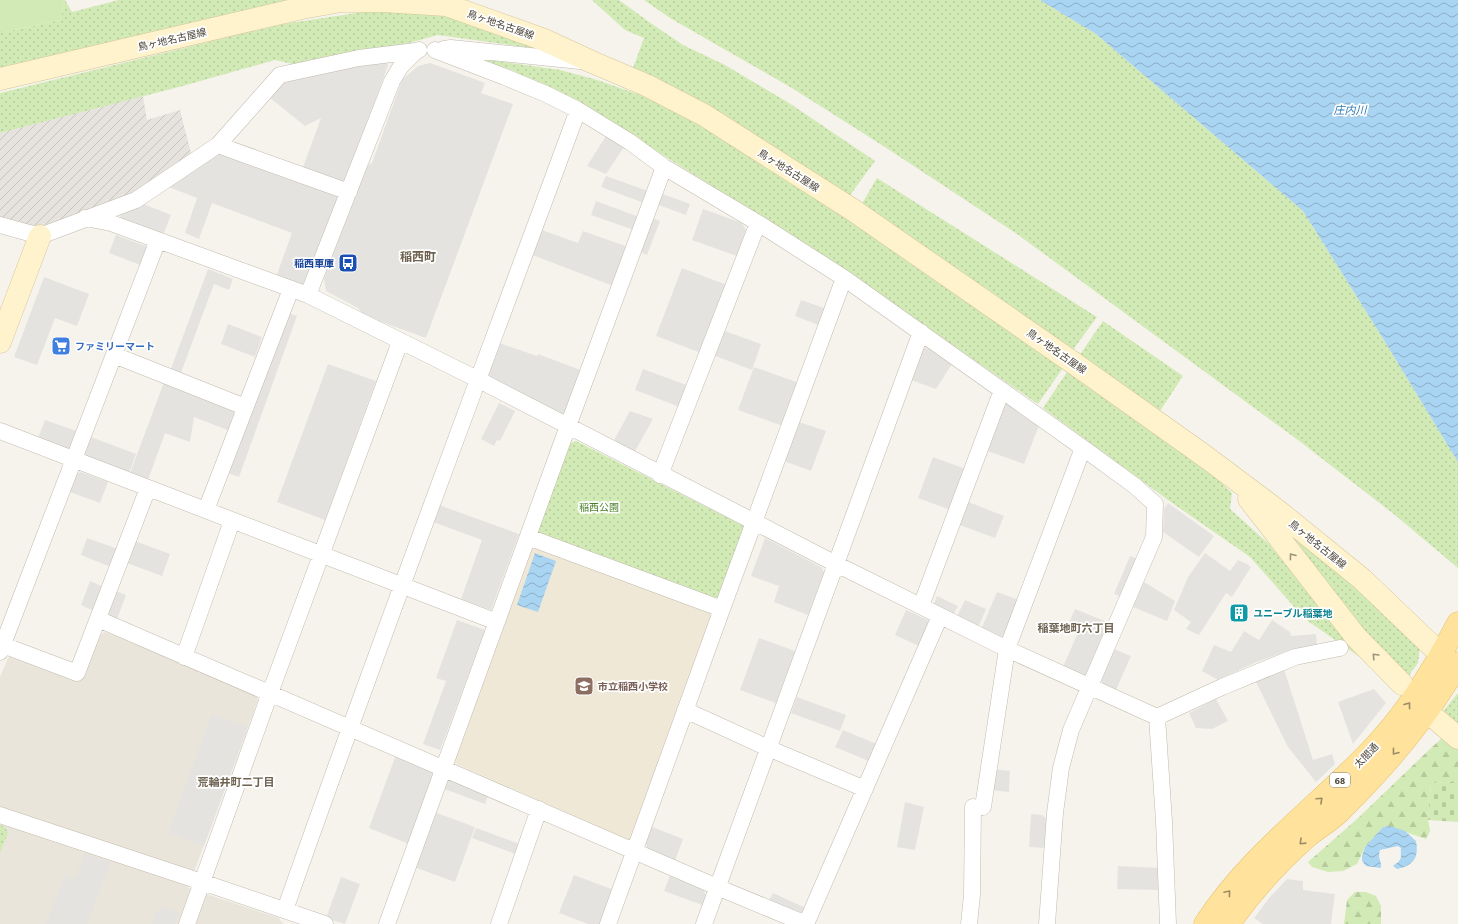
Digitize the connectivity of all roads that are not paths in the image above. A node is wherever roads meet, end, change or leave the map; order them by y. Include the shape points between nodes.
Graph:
1 (435, 50) junction
2 (416, 51) junction
3 (592, 62) junction
4 (0, 79) edge
5 (578, 110) junction
6 (218, 145) junction
7 (664, 167) junction
8 (349, 192) junction
9 (85, 218) junction
10 (758, 223) junction
11 (0, 225) edge
12 (40, 236) junction
13 (158, 240) junction
14 (844, 278) junction
15 (291, 289) junction
16 (308, 295) junction
17 (921, 332) junction
18 (0, 342) edge
19 (400, 342) junction
20 (114, 356) junction
21 (479, 380) junction
22 (1002, 390) junction
23 (245, 407) junction
24 (568, 426) junction
25 (0, 431) edge
26 (1083, 448) junction
27 (1206, 457) junction
28 (74, 460) junction
29 (660, 475) junction
30 (148, 488) junction
31 (206, 510) junction
32 (232, 521) junction
33 (754, 522) junction
34 (528, 537) junction
35 (322, 555) junction
36 (836, 564) junction
37 (402, 586) junction
38 (921, 606) junction
39 (722, 609) junction
40 (940, 616) junction
41 (98, 619) junction
42 (497, 622) junction
43 (1458, 623) edge
44 (1, 647) edge
45 (1340, 648) dead end
46 (1007, 649) junction
47 (184, 657) junction
48 (1453, 664) edge
49 (1402, 684) dead end
50 (1090, 686) junction
51 (270, 694) junction
52 (685, 710) junction
53 (1157, 717) junction
54 (1437, 720) dead end
55 (349, 728) junction
56 (1458, 738) edge
57 (768, 748) junction
58 (444, 768) junction
59 (865, 789) junction
60 (539, 810) junction
61 (0, 815) edge
62 (635, 851) junction
63 (202, 882) junction
64 (717, 887) junction
65 (292, 916) edge
66 (187, 924) edge
67 (325, 924) edge
68 (387, 924) edge
69 (499, 924) edge
70 (608, 924) edge
71 (704, 924) edge
72 (806, 924) edge
73 (969, 924) edge
74 (1047, 924) edge
75 (1168, 924) edge
76 (1205, 924) edge
77 (1229, 924) edge

1 - 2 street
1 - 3 street via 451,48
1 - 5 street via 506,77
2 - 6 street via 359,58 280,75
2 - 8 street via 401,66 392,81
3 - 4 main road, 鳥ヶ地名古屋線 via 542,39 446,5 383,1 341,2 302,8
3 - 27 main road, 鳥ヶ地名古屋線 via 646,85 704,115 853,210
5 - 7 street via 630,142
5 - 21 street
6 - 8 street
6 - 9 street via 136,200
7 - 10 street
7 - 24 street
8 - 16 street
9 - 12 street
9 - 13 street via 111,223
10 - 14 street
10 - 29 street
11 - 12 street
12 - 18 main road
13 - 15 street
13 - 20 street
14 - 17 street
14 - 33 street
15 - 16 street
15 - 23 street
16 - 19 street
17 - 22 street
17 - 36 street
19 - 21 street
19 - 35 street
20 - 23 street
20 - 28 street
21 - 24 street
21 - 37 street
22 - 26 street
22 - 38 street
23 - 31 street
24 - 29 street
24 - 34 street
25 - 28 street
26 - 46 street
26 - 50 street via 1155,504 1154,537
27 - 48 main road, 鳥ヶ地名古屋線 via 1362,579
49 -> 27 main road via 1356,637 1250,500
28 - 30 street
28 - 44 street
29 - 33 street
30 - 31 street
30 - 41 street
31 - 32 street
32 - 35 street
32 - 47 street
33 - 36 street
33 - 39 street
34 - 39 street
34 - 42 street
35 - 37 street
35 - 51 street
36 - 38 street
36 - 57 street
37 - 42 street
37 - 55 street
38 - 40 street
39 - 52 street
40 - 46 street
40 - 59 street
41 - 44 street via 77,673
41 - 47 street
42 - 58 street
43 - 48 main road, 太閤通 / 68
45 - 53 street via 1295,657
46 - 50 street
46 - 73 street via 978,807
47 - 51 street
76 -> 48 main road, 太閤通 / 68 via 1214,909 1263,852 1376,745 1409,705
48 -> 77 main road, 太閤通 / 68 via 1439,696 1391,757 1338,813 1278,865
50 - 53 street
50 - 74 street via 1071,730 1061,768
51 - 55 street
51 - 63 street
52 - 57 street
52 - 62 street
53 - 75 street
54 - 56 main road
55 - 58 street
55 - 65 street
57 - 59 street
57 - 64 street
58 - 60 street
58 - 68 street
59 - 72 street
60 - 62 street
60 - 69 street
61 - 63 street
62 - 64 street
62 - 70 street
63 - 65 street
63 - 66 street
64 - 71 street
64 - 72 street
65 - 67 street

